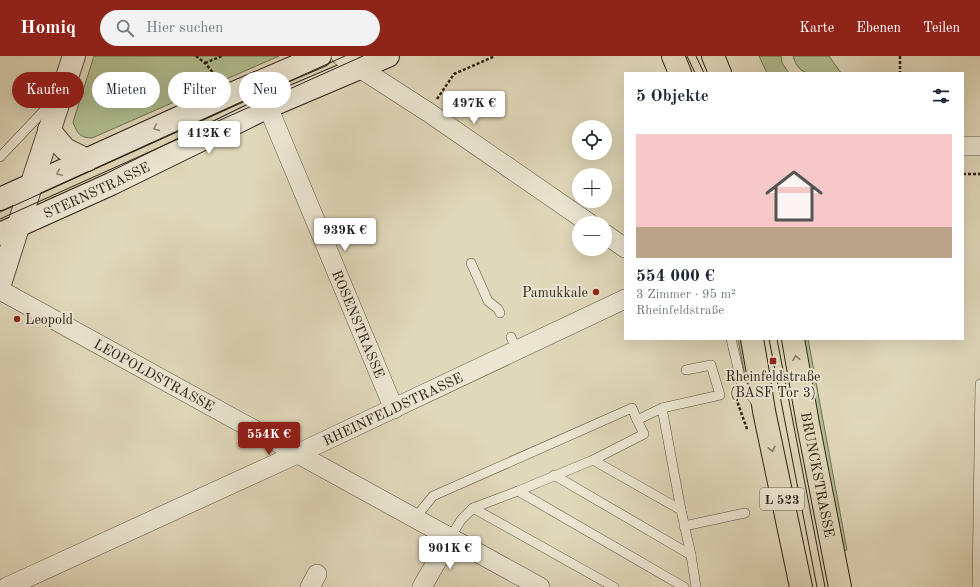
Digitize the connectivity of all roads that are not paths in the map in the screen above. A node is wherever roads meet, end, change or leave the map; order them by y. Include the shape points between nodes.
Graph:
1 (320, 56) edge
2 (341, 56) edge
3 (388, 56) edge
4 (673, 56) edge
5 (714, 56) edge
6 (71, 58) edge
7 (361, 68) junction
8 (67, 72) edge
9 (680, 72) edge
10 (720, 72) edge
11 (291, 97) edge
12 (47, 108) edge
13 (57, 108) edge
14 (266, 108) edge
15 (268, 108) edge
16 (49, 130) junction
17 (964, 146) edge
18 (980, 146) edge
19 (0, 157) edge
20 (87, 160) junction
21 (31, 186) junction
22 (0, 199) edge
23 (578, 216) edge
24 (9, 230) edge
25 (612, 239) edge
26 (624, 247) edge
27 (471, 263) dead end
28 (0, 284) edge
29 (0, 290) edge
30 (624, 299) edge
31 (500, 313) dead end
32 (731, 340) edge
33 (752, 340) edge
34 (793, 340) edge
35 (686, 370) dead end
36 (980, 384) edge
37 (662, 408) junction
38 (394, 409) junction
39 (764, 411) junction
40 (637, 420) junction
41 (297, 454) junction
42 (593, 460) junction
43 (554, 475) junction
44 (518, 491) junction
45 (473, 508) junction
46 (681, 510) junction
47 (745, 513) dead end
48 (415, 518) junction
49 (684, 526) junction
50 (450, 538) junction
51 (691, 555) junction
52 (7, 587) edge
53 (422, 587) edge
54 (540, 587) edge
55 (614, 587) edge
56 (684, 587) edge
57 (696, 587) edge
58 (801, 587) edge
59 (840, 587) edge
60 (977, 587) edge

1 -> 20 main road
2 - 7 street
3 - 7 main road, STERNSTRASSE
4 - 9 main road
5 - 10 main road
6 - 8 main road
7 - 11 main road, STERNSTRASSE
7 - 23 street
12 - 19 lane
13 - 16 main road
14 - 24 main road, STERNSTRASSE via 111,184
15 - 38 street, ROSENSTRASSE
16 - 20 main road via 65,148
16 - 21 main road
17 - 18 street
20 -> 21 main road
21 - 22 main road
21 - 24 main road
24 - 28 main road
25 - 26 street
27 - 31 lane via 488,302
29 - 41 street, LEOPOLDSTRASSE
30 - 38 street, RHEINFELDSTRASSE via 514,344
32 - 39 lane via 742,385
33 - 39 main road, L 523
59 -> 34 main road, BRUNCKSTRASSE / L 523
35 - 37 lane via 711,365 720,394
36 - 60 lane
37 - 40 lane
37 - 46 lane
38 - 41 street, RHEINFELDSTRASSE
39 -> 58 main road, L 523
40 - 42 lane via 644,434
40 - 48 lane via 632,408 582,430 433,496
41 - 48 street, LEOPOLDSTRASSE
41 - 52 street, RHEINFELDSTRASSE
42 - 43 lane
42 - 46 lane
43 - 44 lane
43 - 51 lane
44 - 45 lane
44 - 56 lane
45 - 50 lane via 461,520
45 - 55 lane
46 - 49 lane
47 - 49 lane
48 - 50 street, LEOPOLDSTRASSE
49 - 51 lane
50 - 53 street
50 - 54 street, LEOPOLDSTRASSE
51 - 57 lane

